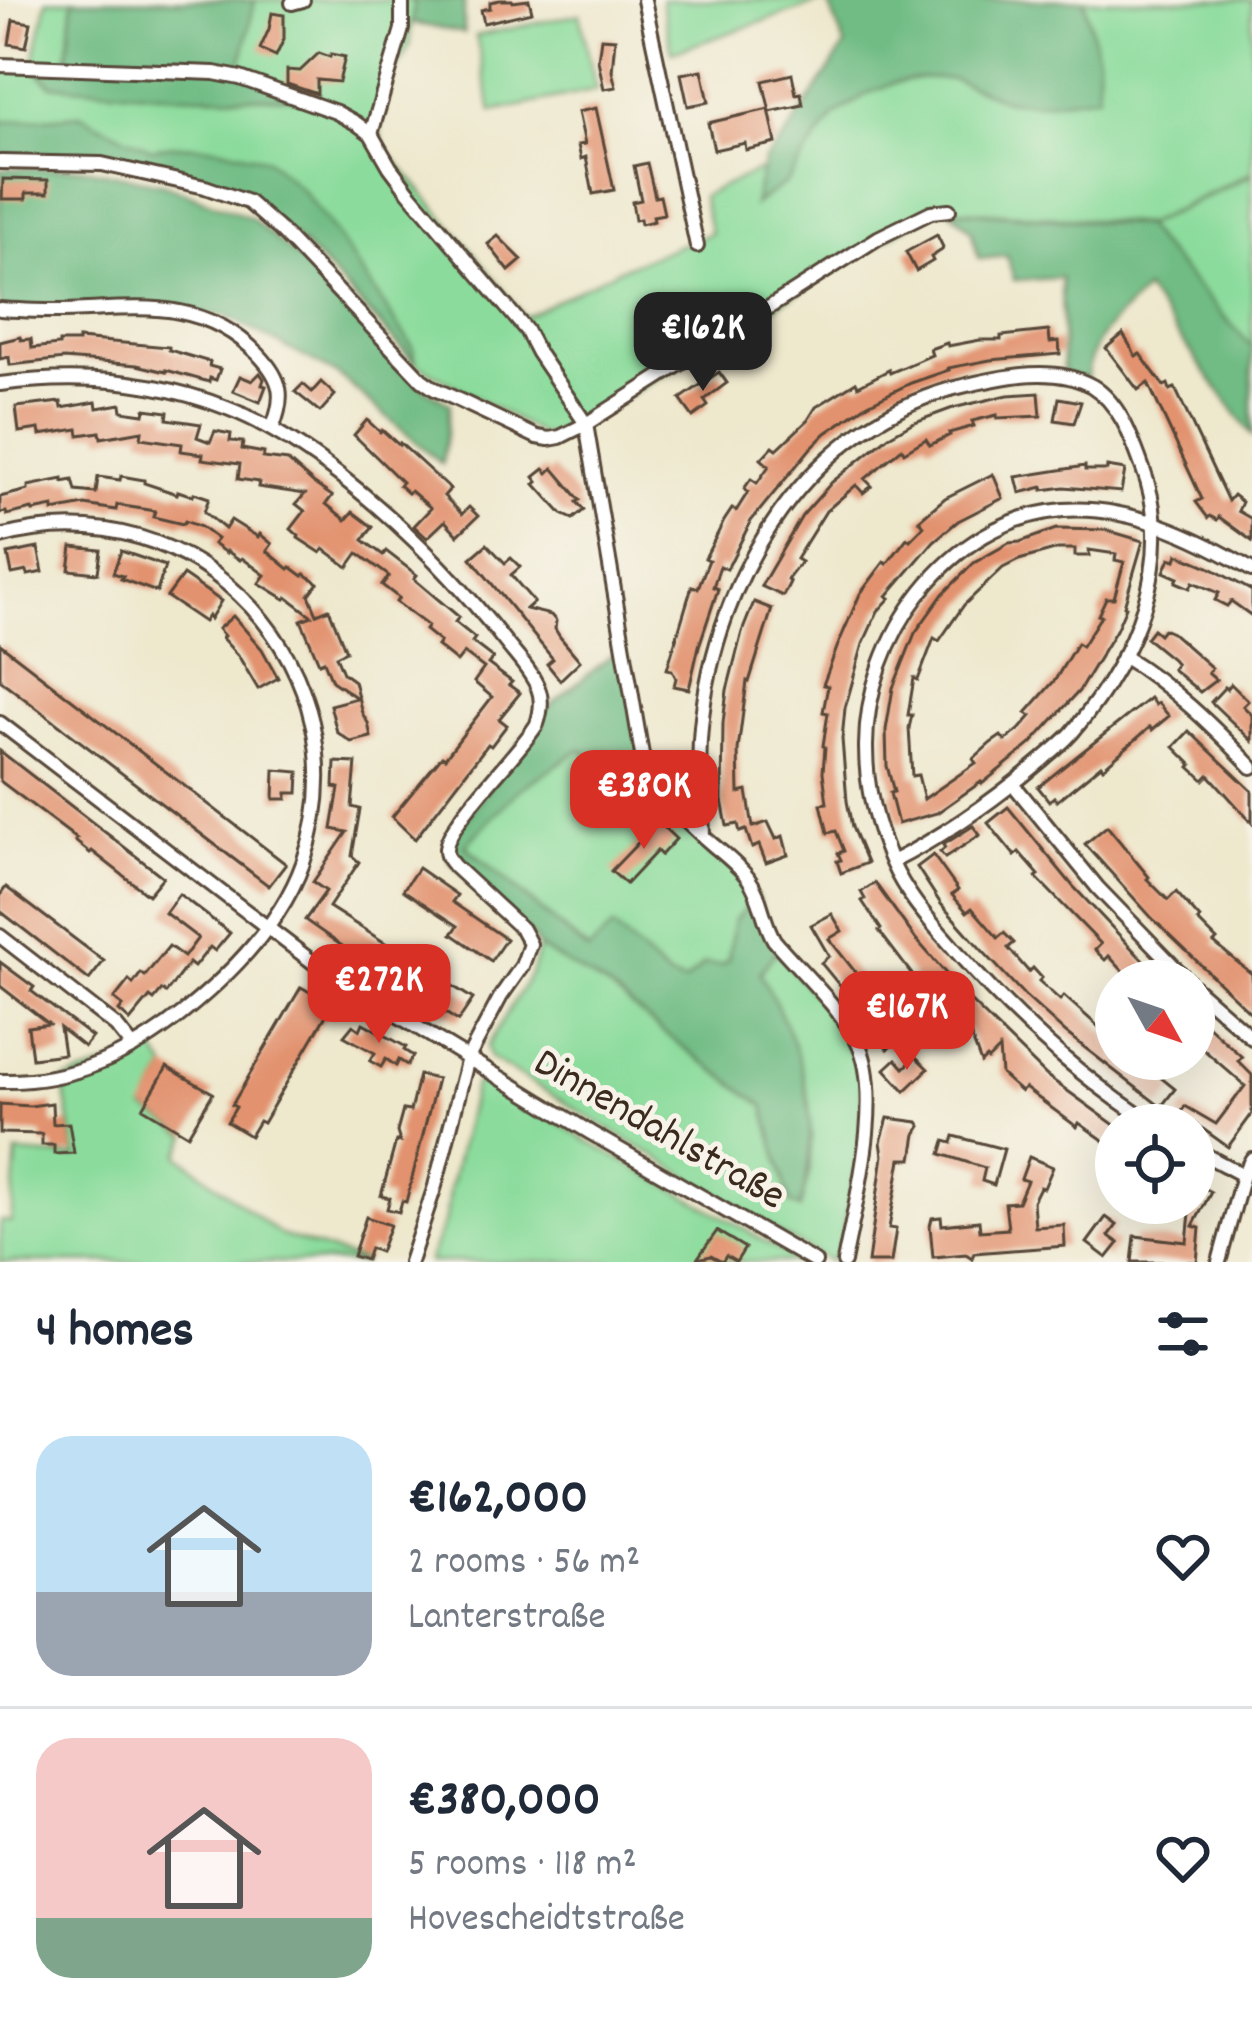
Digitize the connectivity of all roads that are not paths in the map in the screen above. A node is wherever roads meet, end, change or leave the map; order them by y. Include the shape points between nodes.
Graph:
1 (402, 0) edge
2 (644, 0) edge
3 (0, 65) edge
4 (371, 134) junction
5 (0, 162) edge
6 (950, 210) dead end
7 (697, 247) dead end
8 (0, 309) edge
9 (0, 384) edge
10 (586, 424) junction
11 (272, 429) junction
12 (1155, 523) junction
13 (0, 537) edge
14 (1252, 570) edge
15 (1123, 656) junction
16 (0, 723) edge
17 (1252, 767) edge
18 (1013, 784) junction
19 (703, 836) junction
20 (892, 862) junction
21 (267, 927) junction
22 (0, 936) edge
23 (1168, 960) edge
24 (1215, 1006) edge
25 (1252, 1039) edge
26 (133, 1047) junction
27 (469, 1058) junction
28 (0, 1082) edge
29 (1123, 1104) edge
30 (1252, 1159) edge
31 (1215, 1160) edge
32 (1243, 1175) junction
33 (410, 1262) edge
34 (815, 1262) edge
35 (844, 1262) edge
36 (1219, 1262) edge

1 - 4 street via 402,29
2 - 7 street
3 - 4 street via 226,74 336,112
4 - 10 street via 526,330
5 - 10 street via 102,164 248,202 435,389 537,437
6 - 10 street via 878,238
8 - 11 street via 162,308 222,325 278,382 281,408
9 - 11 street via 74,378 145,385
10 - 19 street via 642,754 667,802
11 - 27 street via 392,520 537,685 537,724 446,847 448,860 530,944
12 - 14 street
12 - 15 street via 1148,594
12 - 19 street via 1124,422 1102,393 1075,378 1043,374 947,389 868,426 802,484 743,575 705,693
12 - 20 street via 1095,511 1034,515 975,541 924,586 884,653 869,715 872,807
13 - 21 street via 77,527 152,541 214,573 273,633 308,706 318,771 301,868
15 - 17 street
15 - 18 street via 1072,733
16 - 21 street, Dinnendahlstraße
18 - 20 street
18 - 23 street
19 - 35 street via 749,880 774,940 864,1057 869,1107
20 - 29 street via 913,900 997,997
21 - 26 street via 198,1001
21 - 27 street, Dinnendahlstraße
22 - 26 street
24 - 25 street
26 - 28 street via 74,1073
27 - 33 street
27 - 34 street, Dinnendahlstraße
30 - 32 street
31 - 32 street
32 - 36 street

